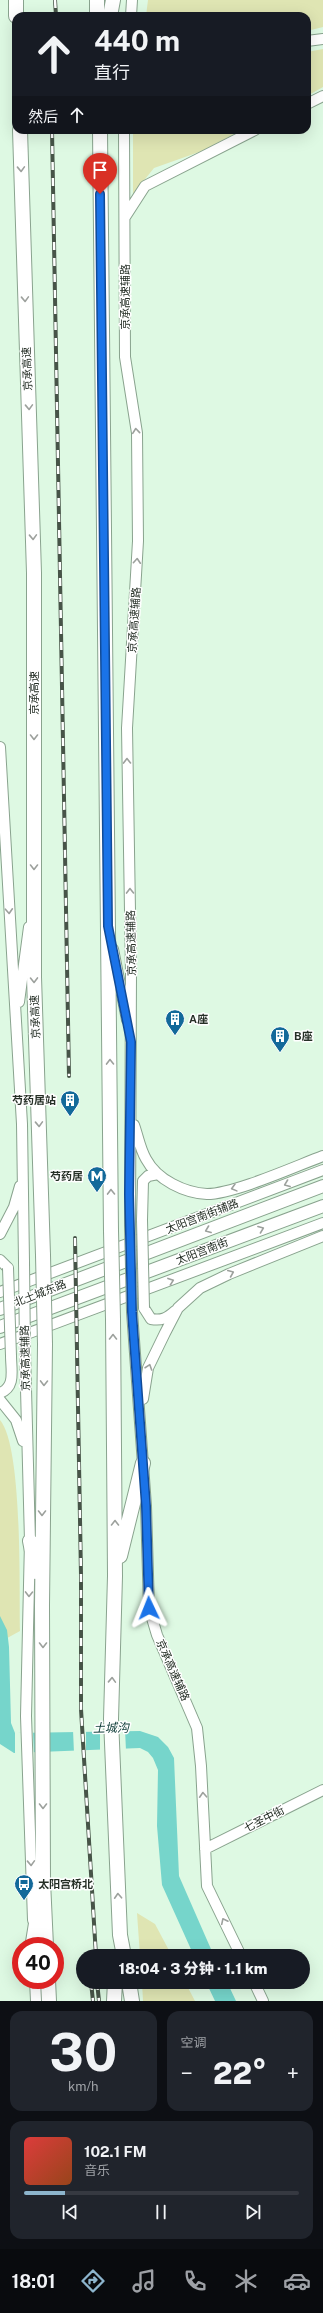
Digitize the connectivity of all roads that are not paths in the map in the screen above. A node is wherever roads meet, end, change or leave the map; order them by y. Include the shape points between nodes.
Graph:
1 (16, 0) edge
2 (97, 0) edge
3 (113, 0) edge
4 (132, 0) edge
5 (16, 12) edge
6 (97, 12) edge
7 (111, 12) edge
8 (131, 12) edge
9 (323, 39) edge
10 (311, 40) edge
11 (323, 96) edge
12 (311, 102) edge
13 (20, 134) edge
14 (100, 134) edge
15 (124, 134) edge
16 (247, 134) edge
17 (125, 217) junction
18 (0, 747) edge
19 (34, 885) junction
20 (108, 926) junction
21 (16, 1029) junction
22 (131, 1042) junction
23 (131, 1116) junction
24 (323, 1156) edge
25 (323, 1170) edge
26 (23, 1174) junction
27 (158, 1174) junction
28 (323, 1186) edge
29 (323, 1206) edge
30 (323, 1223) edge
31 (0, 1234) edge
32 (323, 1236) edge
33 (0, 1260) edge
34 (81, 1278) joint
35 (0, 1292) edge
36 (80, 1297) joint
37 (178, 1308) junction
38 (0, 1309) edge
39 (0, 1327) edge
40 (0, 1344) edge
41 (0, 1393) edge
42 (0, 1400) edge
43 (140, 1419) junction
44 (26, 1451) junction
45 (143, 1463) junction
46 (30, 1541) junction
47 (115, 1576) junction
48 (42, 1606) junction
49 (323, 1790) edge
50 (205, 1849) junction
51 (120, 1935) junction
52 (38, 1937) edge
53 (39, 1937) edge
54 (119, 1949) edge
55 (123, 1949) edge
56 (238, 1949) edge
57 (35, 1989) edge
58 (48, 1989) edge
59 (115, 1989) edge
60 (130, 1989) edge
61 (257, 1989) edge
62 (36, 2001) edge
63 (48, 2001) edge
64 (114, 2001) edge
65 (132, 2001) edge
66 (263, 2001) edge

1 - 5 highway
2 - 6 highway
3 - 7 highway
4 - 8 street
9 - 10 street
11 - 12 street
13 -> 19 highway, 京承高速 via 34,573
14 - 20 highway
15 - 17 street, 京承高速辅路
16 - 17 street via 145,186
22 -> 17 street, 京承高速辅路 via 127,728 138,550 137,433 125,357
18 -> 21 street, 京承高速辅路
19 - 21 street
19 -> 48 highway, 京承高速, bridge via 34,978 45,1344
20 - 22 street
47 -> 20 highway, bridge
21 - 26 street, 京承高速辅路
22 - 23 street, 京承高速辅路
23 - 27 street via 146,1160
23 - 43 street, 京承高速辅路, bridge via 132,1312
24 -> 27 street via 236,1188 209,1194 190,1192
25 -> 35 street, 太阳宫南街辅路
26 - 31 street via 14,1207
26 - 44 street, 京承高速辅路, bridge
27 - 37 street, bridge via 148,1176 143,1181 144,1308 151,1319 159,1320 168,1318
28 -> 34 main road, 太阳宫南街
36 -> 29 main road, 太阳宫南街
40 -> 30 street
37 -> 32 street via 200,1288
33 - 41 street, bridge via 8,1268 11,1356 11,1384 7,1390
34 - 38 main road, 北土城东路
36 - 39 main road, 北土城东路
43 -> 37 street via 148,1368
42 - 44 street via 16,1420
43 - 45 street, 京承高速辅路
44 - 46 street, 京承高速辅路
45 - 47 highway
50 -> 45 street, 京承高速辅路 via 197,1728 157,1635 149,1608
46 - 48 highway
46 -> 52 street, 京承高速辅路 via 26,1716
51 -> 47 highway via 111,1719
48 -> 53 highway via 43,1881
49 - 50 street, 七圣中街
56 -> 50 street, 京承高速辅路 via 207,1886
51 - 54 highway
51 - 55 highway
57 - 62 street
58 - 63 highway
59 - 64 highway
60 - 65 highway
61 - 66 street

